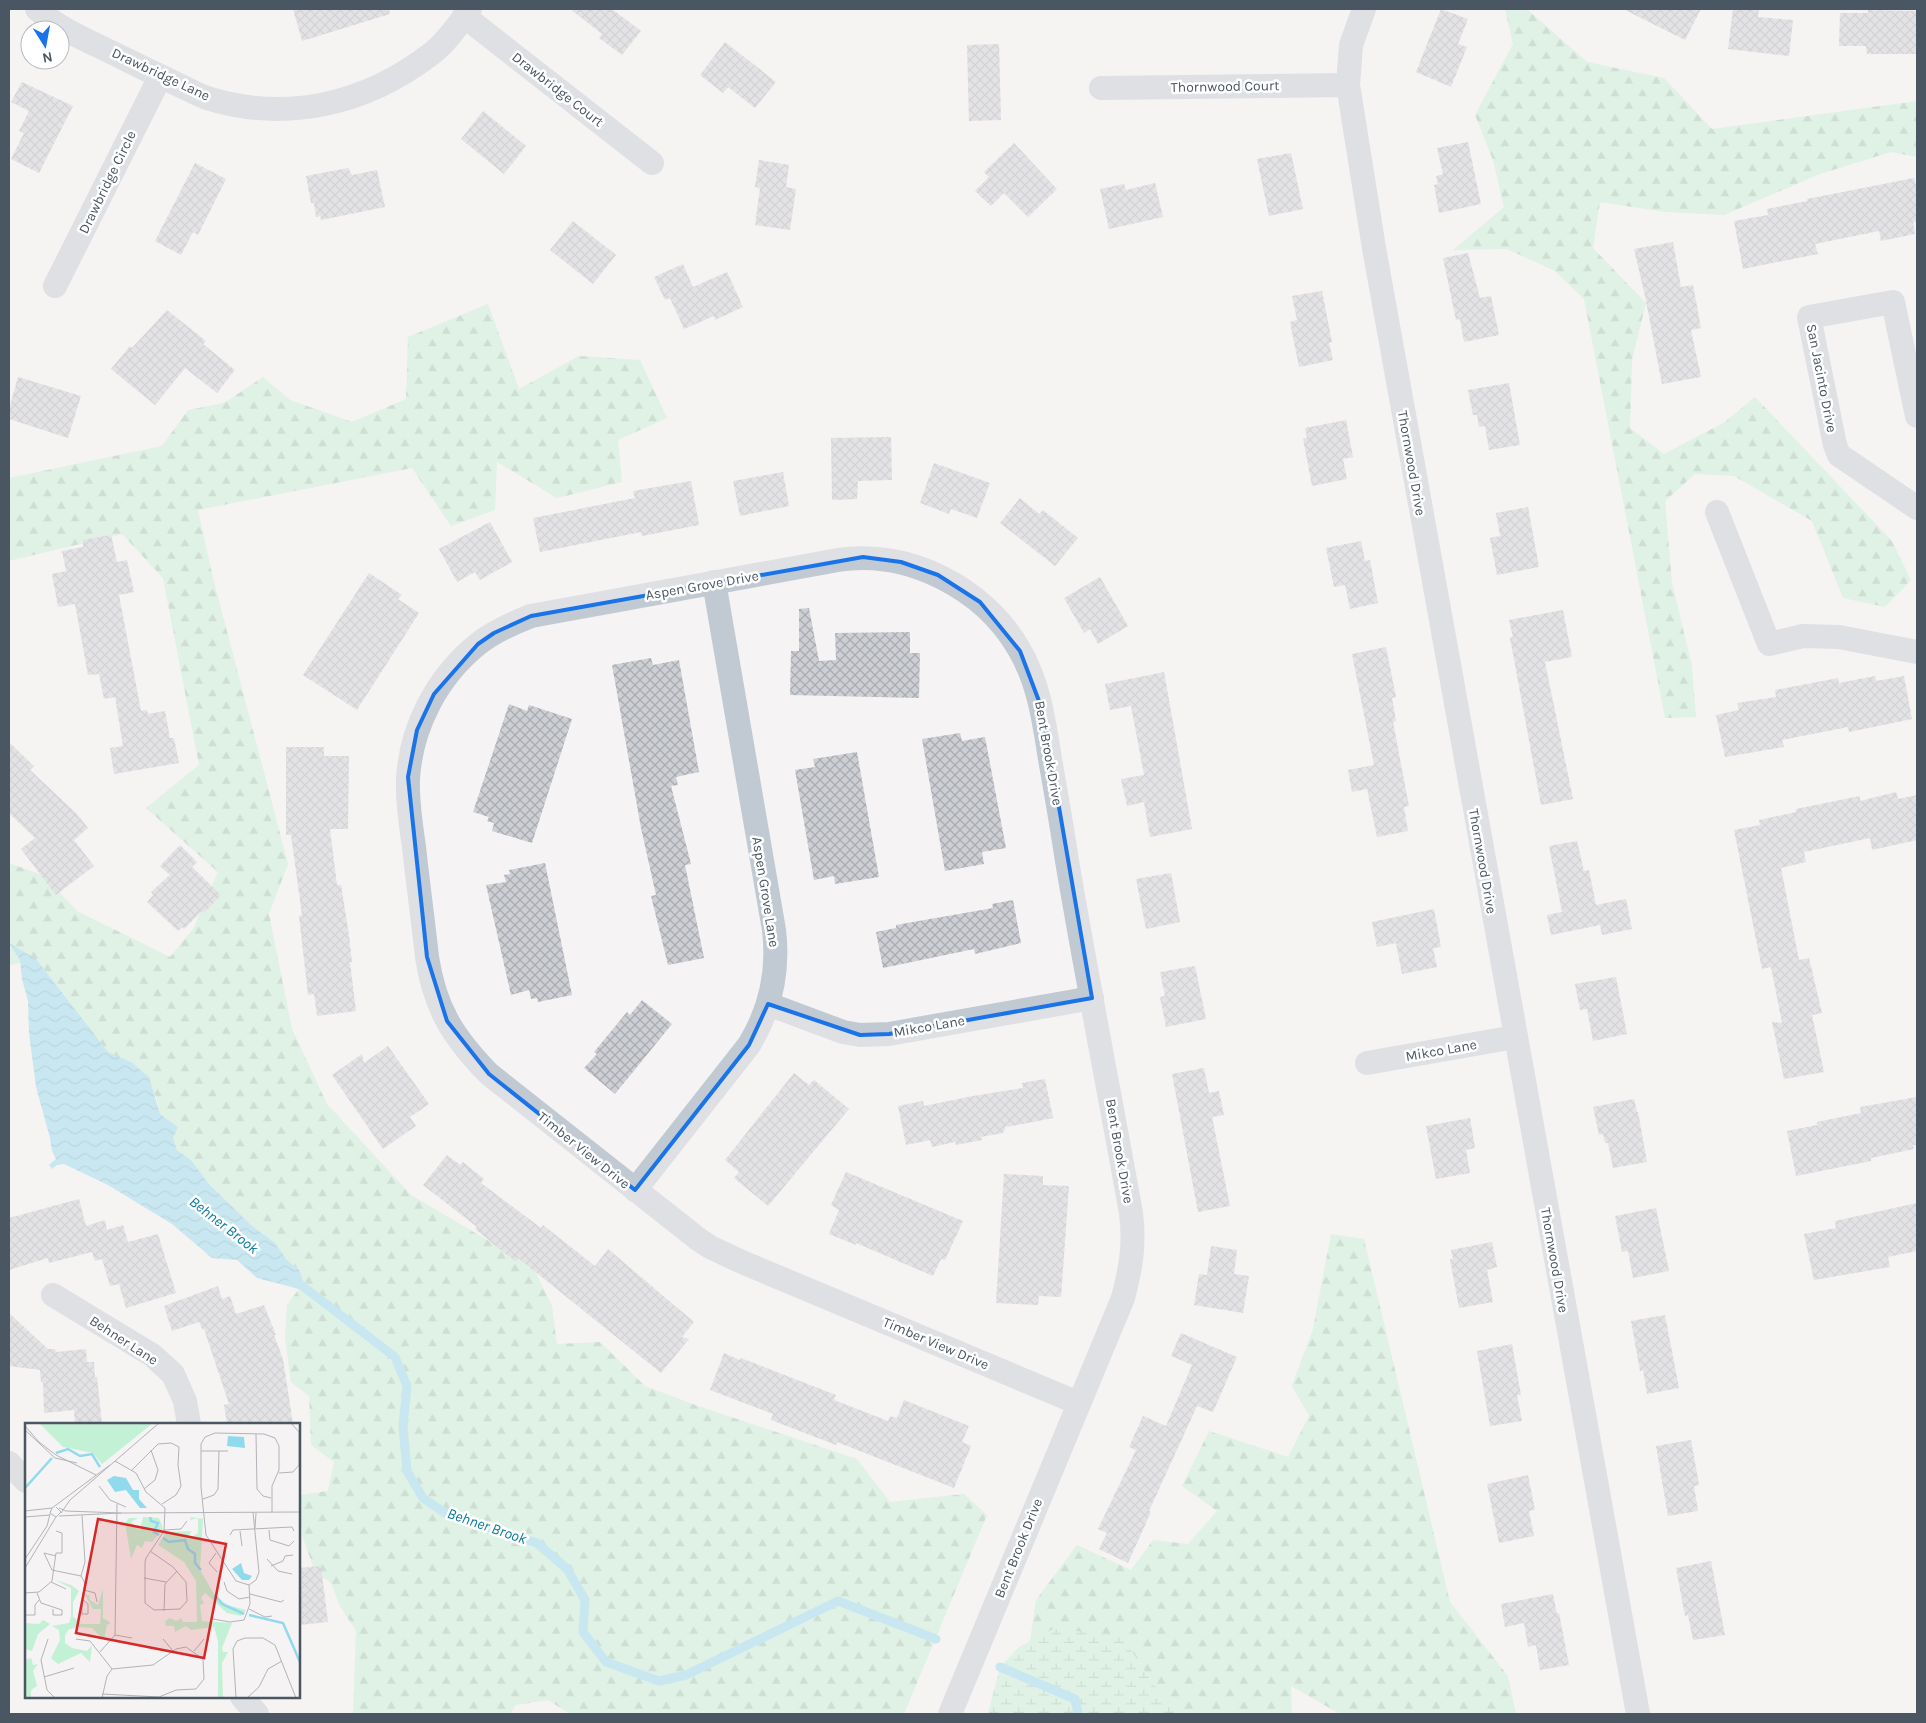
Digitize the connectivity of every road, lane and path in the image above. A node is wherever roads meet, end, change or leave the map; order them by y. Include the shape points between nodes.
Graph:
1 (37, 9) edge
2 (1364, 9) edge
3 (467, 13) edge
4 (160, 77) junction
5 (1348, 84) junction
6 (1101, 88) dead end
7 (652, 163) dead end
8 (55, 286) dead end
9 (1917, 416) edge
10 (1917, 508) edge
11 (1717, 512) dead end
12 (714, 582) junction
13 (960, 587) joint
14 (1917, 652) edge
15 (455, 667) joint
16 (1092, 998) junction
17 (768, 1004) junction
18 (1515, 1037) junction
19 (1367, 1062) dead end
20 (634, 1190) junction
21 (53, 1295) dead end
22 (1078, 1403) junction
23 (189, 1423) edge
24 (9, 1463) edge
25 (25, 1480) edge
26 (243, 1698) edge
27 (257, 1714) edge
28 (950, 1714) edge
29 (1638, 1714) edge

1 - 4 street, Drawbridge Lane via 70,31
2 - 5 street, Thornwood Drive via 1351,45
3 - 4 street, Drawbridge Lane via 432,54 402,76 357,96 323,105 284,110 228,103
3 - 7 street, Drawbridge Court
4 - 8 street, Drawbridge Circle
5 - 6 street, Thornwood Court
5 - 18 street, Thornwood Drive via 1374,248
9 - 10 street, San Jacinto Drive via 1893,302 1810,317 1839,455
11 - 14 street via 1769,644 1802,636 1839,637
12 - 13 street, Aspen Grove Drive via 863,557 901,562
12 - 15 street, Aspen Grove Drive via 532,616 494,633
12 - 17 street, Aspen Grove Lane via 774,930 775,976
13 - 16 street, Bent Brook Drive via 998,619 1020,650 1036,685
15 - 20 street, Timber View Drive via 434,694 422,719 408,777 427,957 436,997 454,1032 489,1074
16 - 17 street, Mikco Lane via 889,1034 860,1035 843,1032
16 - 22 street, Bent Brook Drive via 1131,1213 1133,1246 1123,1298
17 - 20 street, Aspen Grove Lane via 749,1045
18 - 19 street, Mikco Lane
18 - 29 street, Thornwood Drive
20 - 22 street, Timber View Drive via 710,1247
21 - 23 street, Behner Lane via 152,1355 174,1374 184,1396
22 - 28 street, Bent Brook Drive
24 - 25 street
26 - 27 street

